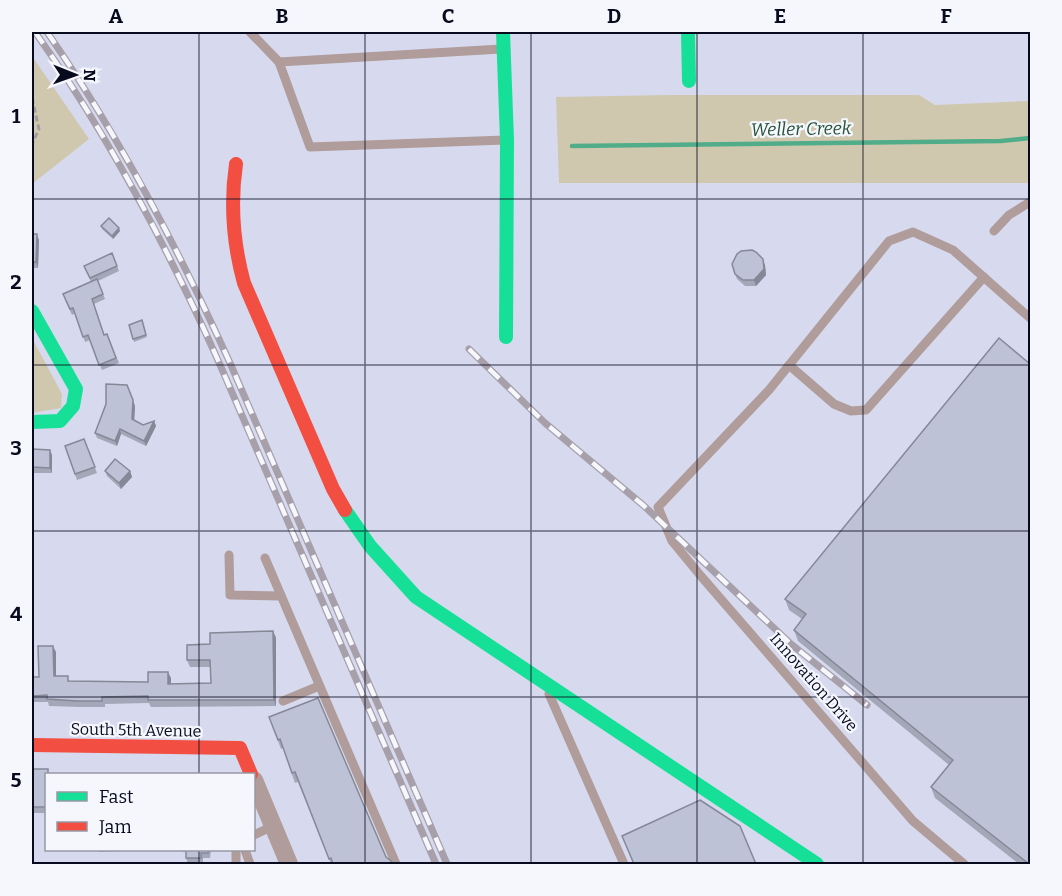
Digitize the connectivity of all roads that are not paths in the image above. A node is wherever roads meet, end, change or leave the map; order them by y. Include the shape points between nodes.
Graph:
1 (250, 32) edge
2 (503, 32) edge
3 (688, 32) edge
4 (504, 48) junction
5 (279, 62) junction
6 (689, 81) dead end
7 (507, 140) junction
8 (236, 164) dead end
9 (1030, 202) edge
10 (994, 231) dead end
11 (984, 277) junction
12 (32, 311) edge
13 (1030, 318) edge
14 (506, 337) dead end
15 (789, 364) junction
16 (32, 422) edge
17 (229, 555) dead end
18 (265, 558) dead end
19 (281, 596) junction
20 (544, 683) junction
21 (319, 686) junction
22 (283, 700) dead end
23 (32, 745) edge
24 (251, 773) edge
25 (255, 782) edge
26 (273, 826) junction
27 (255, 835) edge
28 (288, 864) edge
29 (396, 864) edge
30 (624, 864) edge
31 (817, 864) edge
32 (964, 864) edge

1 - 5 lane
2 - 4 street
3 - 6 street
4 - 5 lane
4 - 7 street
5 - 7 lane via 310,147
7 - 14 street
8 - 20 street via 231,211 244,284 343,509 416,597
9 - 10 lane via 1009,215
11 - 13 lane
11 - 15 lane via 953,250 913,232 889,240
11 - 15 lane via 866,410 851,411 834,404
12 - 16 street via 76,389 74,406 60,421
15 - 32 lane, Innovation Drive via 658,507 672,541 700,575 913,821
17 - 19 lane via 230,595
18 - 19 lane
19 - 21 lane
20 - 30 lane
20 - 31 street
21 - 22 lane
21 - 29 lane
23 - 24 street, South 5th Avenue via 240,748
25 - 26 street
26 - 27 lane
26 - 28 street

